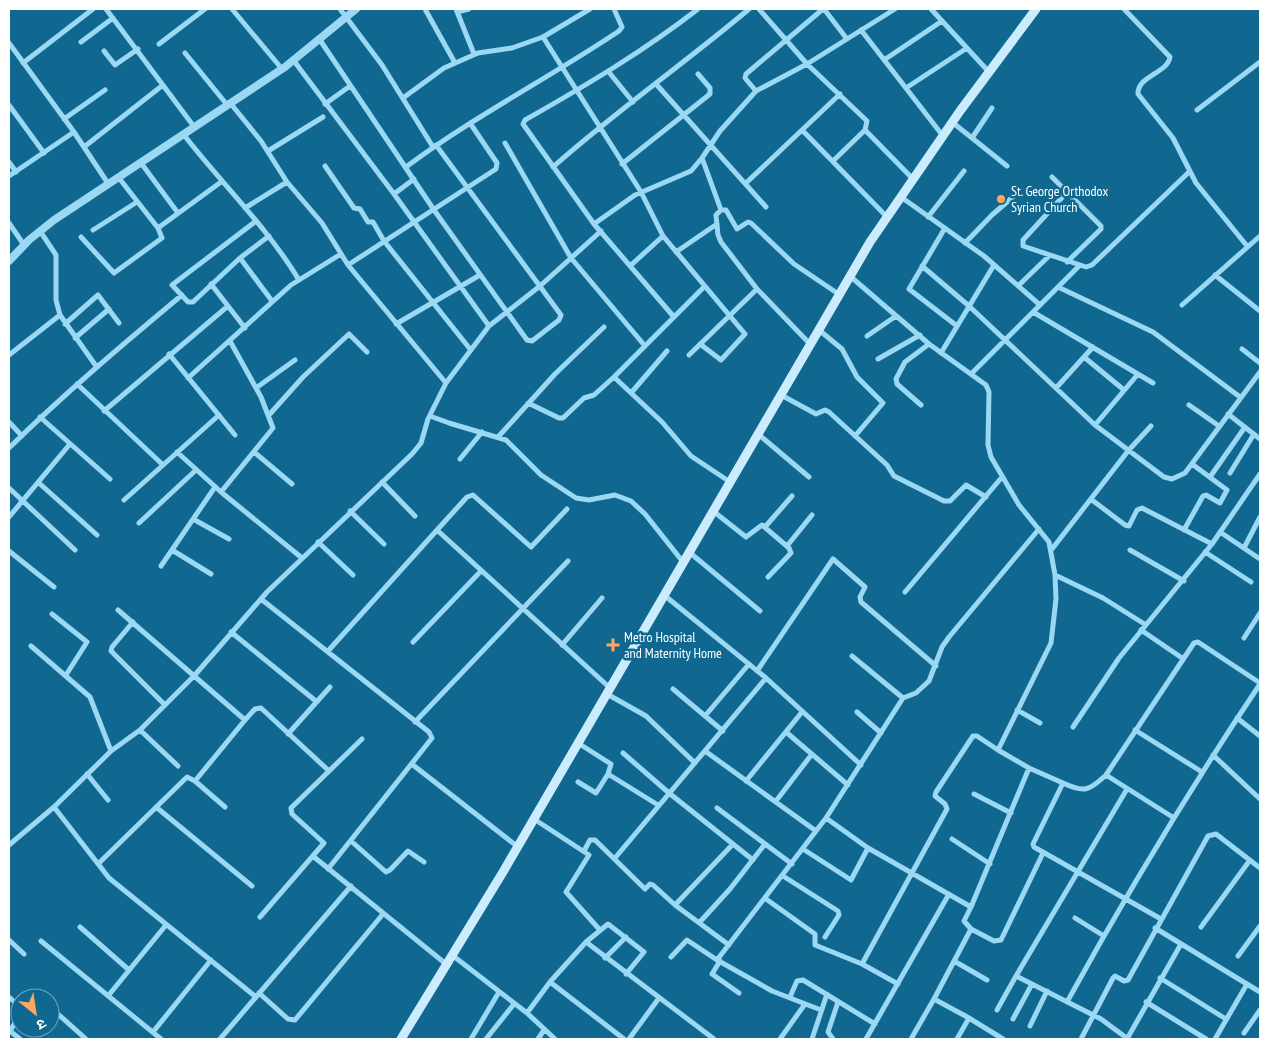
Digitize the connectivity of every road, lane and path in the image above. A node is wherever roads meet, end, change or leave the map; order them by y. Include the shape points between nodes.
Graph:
1 (93, 9) edge
2 (106, 9) edge
3 (205, 9) edge
4 (232, 9) edge
5 (340, 9) edge
6 (356, 9) edge
7 (425, 9) edge
8 (469, 9) edge
9 (590, 9) edge
10 (614, 9) edge
11 (698, 9) edge
12 (749, 9) edge
13 (759, 9) edge
14 (823, 9) edge
15 (895, 9) edge
16 (931, 9) edge
17 (1036, 9) edge
18 (1124, 9) edge
19 (457, 10) edge
20 (886, 11) edge
21 (113, 18) junction
22 (347, 18) junction
23 (942, 21) junction
24 (861, 30) junction
25 (543, 37) junction
26 (847, 39) junction
27 (320, 40) junction
28 (786, 41) junction
29 (81, 42) dead end
30 (9, 43) edge
31 (159, 44) dead end
32 (967, 48) junction
33 (138, 49) junction
34 (104, 52) dead end
35 (185, 53) dead end
36 (474, 54) junction
37 (884, 60) junction
38 (294, 61) junction
39 (1260, 62) edge
40 (23, 63) junction
41 (455, 63) junction
42 (807, 64) junction
43 (562, 69) junction
44 (282, 70) junction
45 (608, 71) junction
46 (989, 72) junction
47 (698, 74) dead end
48 (656, 84) junction
49 (163, 85) junction
50 (350, 86) junction
51 (906, 88) junction
52 (105, 90) dead end
53 (576, 91) junction
54 (756, 91) junction
55 (840, 94) junction
56 (403, 98) junction
57 (633, 102) junction
58 (325, 104) junction
59 (9, 105) edge
60 (229, 105) junction
61 (992, 108) dead end
62 (1197, 110) dead end
63 (684, 115) junction
64 (323, 118) dead end
65 (64, 119) junction
66 (952, 122) junction
67 (470, 123) junction
68 (599, 126) junction
69 (195, 128) junction
70 (802, 130) junction
71 (865, 130) junction
72 (74, 132) junction
73 (184, 135) junction
74 (943, 136) junction
75 (972, 138) junction
76 (506, 143) dead end
77 (710, 144) junction
78 (84, 146) junction
79 (434, 146) junction
80 (268, 151) junction
81 (44, 152) junction
82 (702, 158) junction
83 (9, 162) edge
84 (833, 162) junction
85 (141, 163) junction
86 (622, 164) junction
87 (325, 166) dead end
88 (1007, 166) dead end
89 (406, 167) junction
90 (553, 167) junction
91 (964, 171) dead end
92 (16, 172) junction
93 (1189, 172) junction
94 (9, 176) edge
95 (1052, 177) dead end
96 (119, 178) junction
97 (414, 179) junction
98 (913, 179) junction
99 (221, 182) junction
100 (287, 182) junction
101 (746, 183) junction
102 (109, 185) junction
103 (466, 188) junction
104 (641, 192) junction
105 (1068, 192) junction
106 (394, 194) junction
107 (1014, 196) dead end
108 (901, 197) junction
109 (137, 202) junction
110 (766, 207) dead end
111 (245, 208) junction
112 (434, 210) junction
113 (721, 210) junction
114 (178, 213) junction
115 (887, 217) junction
116 (928, 217) junction
117 (256, 221) junction
118 (9, 223) edge
119 (414, 223) junction
120 (594, 224) junction
121 (717, 224) junction
122 (158, 228) junction
123 (945, 228) junction
124 (40, 230) junction
125 (93, 230) dead end
126 (601, 231) junction
127 (269, 236) junction
128 (664, 236) junction
129 (1260, 236) edge
130 (81, 237) dead end
131 (384, 241) junction
132 (965, 243) junction
133 (24, 245) junction
134 (1247, 246) junction
135 (676, 252) junction
136 (341, 254) junction
137 (1050, 256) junction
138 (240, 258) junction
139 (571, 258) junction
140 (9, 261) edge
141 (1067, 262) junction
142 (348, 265) junction
143 (994, 265) junction
144 (630, 266) junction
145 (922, 266) junction
146 (1079, 266) junction
147 (480, 275) junction
148 (1215, 275) junction
149 (851, 277) junction
150 (300, 280) junction
151 (211, 284) junction
152 (461, 286) junction
153 (540, 286) junction
154 (1019, 286) junction
155 (704, 287) junction
156 (1058, 287) junction
157 (758, 289) junction
158 (840, 295) junction
159 (182, 296) junction
160 (272, 302) junction
161 (431, 303) junction
162 (1040, 305) junction
163 (1182, 305) dead end
164 (228, 306) junction
165 (969, 306) junction
166 (109, 309) junction
167 (1260, 311) edge
168 (506, 312) junction
169 (1033, 312) junction
170 (60, 316) junction
171 (729, 316) junction
172 (896, 316) junction
173 (674, 317) junction
174 (119, 322) dead end
175 (65, 324) junction
176 (396, 324) junction
177 (489, 326) junction
178 (957, 326) junction
179 (604, 327) dead end
180 (245, 328) junction
181 (818, 330) junction
182 (920, 335) junction
183 (867, 336) dead end
184 (75, 338) junction
185 (230, 341) junction
186 (1004, 341) junction
187 (700, 344) junction
188 (810, 344) junction
189 (929, 344) junction
190 (645, 346) junction
191 (1093, 347) junction
192 (470, 349) junction
193 (1242, 349) dead end
194 (667, 351) dead end
195 (367, 352) dead end
196 (941, 353) junction
197 (169, 354) junction
198 (9, 355) edge
199 (689, 355) dead end
200 (1084, 357) junction
201 (878, 359) dead end
202 (295, 360) dead end
203 (1260, 363) edge
204 (96, 366) junction
205 (1260, 372) edge
206 (971, 374) junction
207 (1138, 374) junction
208 (614, 377) junction
209 (188, 378) junction
210 (446, 383) junction
211 (1153, 383) dead end
212 (77, 384) junction
213 (256, 388) junction
214 (1056, 388) junction
215 (1124, 390) junction
216 (632, 393) junction
217 (781, 395) junction
218 (1240, 397) junction
219 (528, 403) junction
220 (921, 405) dead end
221 (1189, 406) dead end
222 (104, 410) junction
223 (1228, 414) junction
224 (219, 415) junction
225 (269, 415) junction
226 (40, 416) junction
227 (430, 416) junction
228 (9, 422) edge
229 (1095, 425) junction
230 (1151, 426) dead end
231 (1219, 426) junction
232 (1245, 427) junction
233 (482, 432) junction
234 (758, 434) junction
235 (1254, 434) junction
236 (235, 435) dead end
237 (22, 436) junction
238 (499, 436) junction
239 (856, 436) junction
240 (1260, 439) edge
241 (70, 444) junction
242 (9, 448) edge
243 (1128, 451) junction
244 (177, 452) junction
245 (254, 452) junction
246 (460, 459) dead end
247 (1192, 464) junction
248 (163, 465) junction
249 (196, 470) junction
250 (1230, 472) dead end
251 (1260, 474) edge
252 (1210, 477) junction
253 (809, 478) dead end
254 (1002, 478) junction
255 (110, 479) dead end
256 (382, 482) junction
257 (730, 482) junction
258 (39, 483) junction
259 (292, 484) dead end
260 (215, 487) junction
261 (9, 488) edge
262 (221, 492) junction
263 (792, 496) dead end
264 (986, 497) junction
265 (124, 500) dead end
266 (1092, 500) junction
267 (22, 502) junction
268 (567, 509) dead end
269 (350, 511) junction
270 (713, 511) junction
271 (812, 514) dead end
272 (415, 516) dead end
273 (9, 517) edge
274 (1260, 517) edge
275 (194, 518) junction
276 (139, 523) dead end
277 (765, 528) junction
278 (1039, 529) junction
279 (437, 530) junction
280 (1184, 530) junction
281 (1220, 532) junction
282 (97, 535) dead end
283 (229, 539) dead end
284 (318, 542) junction
285 (384, 544) dead end
286 (1212, 544) junction
287 (787, 546) junction
288 (1244, 548) junction
289 (1052, 549) junction
290 (75, 550) dead end
291 (172, 550) junction
292 (1130, 550) dead end
293 (9, 551) edge
294 (689, 552) junction
295 (1205, 552) junction
296 (302, 558) junction
297 (1260, 559) edge
298 (568, 561) dead end
299 (683, 562) junction
300 (161, 566) dead end
301 (481, 571) junction
302 (211, 574) dead end
303 (1056, 575) junction
304 (353, 576) dead end
305 (768, 577) dead end
306 (1184, 580) junction
307 (1251, 582) dead end
308 (54, 587) dead end
309 (905, 592) dead end
310 (664, 595) junction
311 (602, 598) dead end
312 (260, 599) junction
313 (522, 608) junction
314 (118, 610) dead end
315 (760, 612) dead end
316 (52, 614) dead end
317 (1260, 615) edge
318 (133, 622) junction
319 (1146, 626) junction
320 (1141, 630) junction
321 (231, 632) junction
322 (1244, 638) dead end
323 (413, 642) dead end
324 (31, 646) dead end
325 (562, 646) junction
326 (328, 651) junction
327 (852, 656) dead end
328 (1182, 658) junction
329 (749, 664) junction
330 (936, 666) junction
331 (757, 671) junction
332 (66, 675) junction
333 (194, 676) junction
334 (766, 678) junction
335 (1260, 684) edge
336 (330, 687) dead end
337 (673, 689) dead end
338 (608, 691) junction
339 (904, 698) junction
340 (317, 702) junction
341 (165, 705) junction
342 (1017, 710) junction
343 (802, 712) junction
344 (857, 712) dead end
345 (705, 716) junction
346 (1237, 718) junction
347 (245, 720) junction
348 (415, 722) junction
349 (1040, 723) dead end
350 (1072, 727) dead end
351 (140, 730) junction
352 (1135, 730) junction
353 (723, 731) junction
354 (786, 732) junction
355 (881, 732) junction
356 (288, 734) junction
357 (1260, 736) edge
358 (362, 739) dead end
359 (578, 743) junction
360 (998, 750) junction
361 (111, 751) junction
362 (705, 751) junction
363 (623, 753) dead end
364 (812, 754) junction
365 (1213, 756) junction
366 (696, 763) junction
367 (412, 765) junction
368 (861, 765) junction
369 (178, 766) dead end
370 (1029, 768) junction
371 (329, 771) junction
372 (1202, 772) junction
373 (87, 774) junction
374 (608, 774) junction
375 (1106, 776) junction
376 (195, 780) junction
377 (746, 781) junction
378 (578, 782) dead end
379 (1063, 783) junction
380 (848, 785) junction
381 (1127, 789) junction
382 (669, 794) junction
383 (974, 794) dead end
384 (1260, 799) edge
385 (108, 800) dead end
386 (776, 801) junction
387 (658, 805) junction
388 (54, 807) junction
389 (156, 807) junction
390 (225, 807) dead end
391 (717, 808) dead end
392 (1011, 813) junction
393 (826, 818) junction
394 (1174, 818) junction
395 (534, 819) junction
396 (816, 831) junction
397 (952, 839) dead end
398 (351, 841) junction
399 (9, 844) edge
400 (733, 844) junction
401 (765, 844) junction
402 (518, 847) junction
403 (868, 848) junction
404 (803, 849) junction
405 (584, 851) junction
406 (1043, 852) junction
407 (314, 857) junction
408 (615, 858) junction
409 (753, 860) junction
410 (1250, 860) junction
411 (424, 862) dead end
412 (98, 864) junction
413 (792, 864) junction
414 (990, 864) junction
415 (1260, 868) edge
416 (328, 869) junction
417 (910, 872) junction
418 (1078, 872) junction
419 (783, 876) junction
420 (252, 886) dead end
421 (351, 886) junction
422 (949, 894) junction
423 (1125, 898) junction
424 (766, 899) junction
425 (675, 904) junction
426 (971, 907) junction
427 (383, 914) junction
428 (260, 917) dead end
429 (1075, 918) dead end
430 (1161, 919) junction
431 (699, 923) junction
432 (166, 925) junction
433 (1260, 926) edge
434 (80, 927) dead end
435 (1201, 927) dead end
436 (1155, 928) junction
437 (600, 929) junction
438 (971, 929) junction
439 (1104, 936) junction
440 (626, 937) junction
441 (825, 937) dead end
442 (9, 940) edge
443 (41, 941) dead end
444 (586, 942) junction
445 (1181, 944) junction
446 (729, 945) junction
447 (24, 954) dead end
448 (452, 955) junction
449 (1238, 956) dead end
450 (671, 957) dead end
451 (605, 958) junction
452 (211, 960) junction
453 (718, 960) junction
454 (954, 961) junction
455 (446, 964) junction
456 (862, 964) junction
457 (130, 970) junction
458 (626, 974) junction
459 (1016, 976) junction
460 (1160, 978) junction
461 (987, 980) dead end
462 (550, 982) junction
463 (898, 984) junction
464 (1032, 984) junction
465 (1246, 984) junction
466 (1047, 991) junction
467 (499, 992) junction
468 (1260, 992) edge
469 (738, 993) dead end
470 (827, 994) junction
471 (257, 995) junction
472 (108, 996) junction
473 (790, 997) junction
474 (659, 998) junction
475 (934, 999) junction
476 (838, 1002) junction
477 (1067, 1002) junction
478 (1146, 1002) junction
479 (514, 1004) junction
480 (805, 1004) junction
481 (821, 1010) junction
482 (997, 1010) dead end
483 (1260, 1010) edge
484 (526, 1013) junction
485 (1093, 1015) junction
486 (60, 1016) edge
487 (970, 1018) junction
488 (1226, 1018) junction
489 (1013, 1019) dead end
490 (875, 1024) junction
491 (1030, 1026) dead end
492 (544, 1030) junction
493 (9, 1032) edge
494 (153, 1032) junction
495 (1244, 1034) dead end
496 (20, 1039) edge
497 (86, 1039) edge
498 (160, 1039) edge
499 (220, 1039) edge
500 (401, 1039) edge
501 (471, 1039) edge
502 (486, 1039) edge
503 (538, 1039) edge
504 (555, 1039) edge
505 (624, 1039) edge
506 (629, 1039) edge
507 (714, 1039) edge
508 (780, 1039) edge
509 (812, 1039) edge
510 (833, 1039) edge
511 (866, 1039) edge
512 (911, 1039) edge
513 (956, 1039) edge
514 (1003, 1039) edge
515 (1081, 1039) edge
516 (1127, 1039) edge
517 (1206, 1039) edge
518 (1215, 1039) edge

1 - 40 street
2 - 21 street
3 - 31 street
4 - 44 street
5 - 22 street
6 - 22 street
7 - 41 street
8 - 19 street
9 - 25 street
10 - 43 street via 622,28
11 - 45 street
12 - 48 street
13 - 28 street
14 - 26 street
14 - 28 street
15 - 20 street
16 - 23 street
17 - 46 main road
18 - 93 street via 1170,57 1167,64 1140,85 1138,94 1172,138
19 - 36 street
20 - 24 street
21 - 29 street
21 - 33 street
22 - 27 street
22 - 56 street
23 - 32 street
23 - 37 street
24 - 26 street
24 - 37 street
25 - 36 street via 512,48
25 - 43 street
26 - 42 street
27 - 38 street
27 - 50 street
28 - 42 street
28 - 54 street via 746,74 745,78
30 - 40 street
32 - 46 street
32 - 51 street
33 - 34 street via 116,65
33 - 49 street
35 - 60 street
36 - 41 street
37 - 51 street
38 - 44 street
38 - 58 street
39 - 62 street
40 - 65 street
41 - 56 street
42 - 54 street
42 - 55 street
43 - 53 street
43 - 67 street
44 - 60 street
45 - 53 street
45 - 57 street
46 - 66 main road
47 - 63 street via 712,93
48 - 57 street
48 - 63 street
49 - 69 street
49 - 78 street
50 - 58 street
50 - 89 street
51 - 74 street
52 - 65 street
53 - 68 street
53 - 90 street via 523,122
54 - 77 street
55 - 70 street
55 - 71 street via 867,121
56 - 79 street
57 - 68 street
58 - 106 street
59 - 81 street
60 - 69 street
60 - 80 street
61 - 75 street
63 - 77 street
63 - 86 street
64 - 80 street
65 - 72 street
66 - 74 main road
66 - 75 street
67 - 79 street
67 - 103 street via 498,165
68 - 86 street
68 - 90 street
69 - 73 street
70 - 84 street
70 - 101 street
71 - 84 street
71 - 98 street
72 - 78 street
72 - 81 street
73 - 85 street
73 - 99 street
74 - 98 main road
75 - 88 street
76 - 139 street
77 - 82 street
77 - 101 street
78 - 102 street
79 - 89 street
79 - 103 street
80 - 100 street
81 - 92 street
82 - 104 street via 685,174
82 - 113 street
83 - 92 street
84 - 115 street
85 - 96 street
85 - 114 street
86 - 104 street
87 - 131 street via 354,208 360,208 368,222 373,222
89 - 97 street
90 - 120 street
91 - 116 street
92 - 94 street
93 - 134 street
93 - 146 street via 1092,264
95 - 105 street
96 - 102 street
96 - 109 street
97 - 106 street
97 - 112 street
98 - 108 main road
99 - 111 street
99 - 114 street
100 - 111 street
100 - 136 street via 322,223
101 - 110 street
102 - 124 street
103 - 112 street
103 - 153 street
104 - 120 street
104 - 128 street
105 - 137 street via 1022,242 1024,248
105 - 141 street via 1101,227
106 - 119 street
107 - 132 street
108 - 115 main road
108 - 116 street
109 - 122 street
109 - 125 street
111 - 117 street
112 - 119 street
112 - 147 street
113 - 121 street via 716,212
113 - 158 street via 726,210 737,229 751,223 794,264
114 - 122 street
115 - 149 main road
116 - 123 street
117 - 127 street
117 - 159 street via 172,285
118 - 133 street
119 - 131 street
119 - 152 street
120 - 126 street
121 - 135 street
121 - 157 street via 721,242
122 - 130 street via 162,238 114,273
123 - 132 street
123 - 145 street
124 - 133 street
124 - 170 street via 56,255 56,300
126 - 139 street
126 - 144 street
127 - 138 street
127 - 150 street
128 - 135 street
128 - 144 street
129 - 134 street
131 - 142 street
131 - 161 street
132 - 143 street
133 - 140 street
134 - 148 street
135 - 155 street
136 - 142 street
136 - 150 street
137 - 141 street
137 - 154 street
138 - 151 street
138 - 160 street
139 - 153 street
139 - 190 street
141 - 146 street
142 - 176 street
143 - 154 street
143 - 165 street
144 - 173 street
145 - 165 street
145 - 178 street via 909,289
146 - 156 street
147 - 152 street
147 - 168 street
148 - 163 street
148 - 167 street
149 - 158 main road
149 - 172 street
150 - 160 street
151 - 159 street via 191,303
151 - 164 street
152 - 161 street
152 - 177 street
153 - 168 street
153 - 168 street via 560,312 560,317 534,340 527,340
154 - 162 street
155 - 171 street
155 - 173 street
156 - 162 street
156 - 218 street via 1153,332
157 - 171 street
157 - 188 street
158 - 181 main road
159 - 204 street
160 - 180 street
161 - 176 street
161 - 192 street
162 - 169 street
164 - 180 street
164 - 197 street
165 - 178 street
165 - 186 street
166 - 174 street
166 - 175 street via 98,295
166 - 184 street
168 - 177 street
169 - 186 street
169 - 191 street
170 - 175 street
170 - 198 street
171 - 187 street
171 - 187 street via 744,336 722,360
172 - 182 street
172 - 183 street
173 - 190 street
175 - 184 street
176 - 210 street
177 - 192 street
178 - 196 street
179 - 219 street
180 - 185 street
181 - 188 main road
181 - 239 street via 842,349 857,377 882,403
182 - 189 street
182 - 201 street
184 - 204 street
185 - 209 street
185 - 213 street
186 - 206 street
186 - 214 street
187 - 199 street
188 - 217 main road
189 - 196 street
189 - 220 street via 905,362 896,379 897,384
190 - 208 street
191 - 200 street
191 - 207 street
192 - 210 street
193 - 203 street
194 - 216 street
195 - 225 street via 349,334 303,377
196 - 206 street
197 - 209 street
197 - 222 street
200 - 214 street
200 - 215 street
202 - 213 street
204 - 212 street
205 - 218 street
206 - 254 street via 986,385 989,392 988,445
207 - 211 street
207 - 215 street
208 - 216 street
208 - 219 street via 561,418
209 - 224 street
210 - 227 street
212 - 222 street
212 - 226 street
213 - 225 street
214 - 229 street
215 - 229 street
216 - 257 street via 691,456
217 - 234 main road
217 - 239 street via 816,414 825,410 829,412
218 - 223 street
219 - 238 street
221 - 231 street
222 - 248 street
223 - 231 street
223 - 232 street
224 - 236 street
224 - 244 street
225 - 245 street via 273,428
226 - 237 street
226 - 241 street
227 - 233 street
227 - 256 street via 418,448
228 - 237 street
229 - 243 street
230 - 243 street
231 - 247 street
232 - 235 street
232 - 252 street
233 - 238 street
233 - 246 street
234 - 253 street
234 - 257 main road
235 - 240 street
235 - 250 street
237 - 242 street
238 - 299 street via 512,444 541,475 576,498 588,500 615,495 631,500
239 - 264 street via 887,465 894,476 928,494 950,501 966,485
241 - 255 street
241 - 258 street
243 - 247 street via 1157,473 1172,479 1185,473
243 - 266 street
244 - 248 street
244 - 249 street
245 - 259 street
245 - 262 street
247 - 252 street
248 - 265 street
249 - 260 street
249 - 276 street
251 - 281 street
252 - 280 street via 1226,489 1224,496 1220,503 1203,496
254 - 264 street
254 - 278 street
256 - 269 street
256 - 272 street
257 - 270 main road
258 - 267 street
258 - 282 street
260 - 262 street
260 - 275 street
261 - 267 street
262 - 296 street
263 - 277 street
264 - 309 street
266 - 280 street via 1127,526 1140,508
266 - 289 street
267 - 273 street
267 - 290 street
268 - 279 street via 531,547 473,495 467,497
269 - 284 street
269 - 285 street
270 - 277 street via 746,537 760,525
270 - 294 main road
271 - 287 street
274 - 288 street
275 - 283 street
275 - 291 street
277 - 287 street
278 - 289 street
278 - 330 street via 949,637
279 - 301 street
279 - 326 street
280 - 286 street
281 - 286 street
281 - 288 street
284 - 296 street
284 - 304 street
286 - 295 street
287 - 305 street via 791,553
288 - 297 street
289 - 303 street
291 - 300 street
291 - 302 street
292 - 306 street
293 - 308 street
294 - 299 main road
294 - 315 street
295 - 306 street
295 - 307 street
296 - 312 street
298 - 313 street
299 - 310 main road
301 - 313 street
301 - 323 street
303 - 319 street via 1103,598
303 - 342 street via 1055,624 1051,643
306 - 319 street
310 - 329 street
310 - 338 main road
311 - 325 street
312 - 321 street
312 - 326 street
313 - 325 street
313 - 348 street
314 - 318 street
316 - 332 street via 87,642
317 - 322 street
318 - 333 street
318 - 341 street via 111,651
319 - 320 street
320 - 328 street
320 - 350 street
321 - 333 street
321 - 340 street
324 - 332 street
325 - 338 street
326 - 348 street
327 - 339 street
328 - 335 street via 1192,644 1198,642
328 - 352 street
329 - 331 street
329 - 345 street
330 - 331 street via 861,602 860,597 866,587 833,559
330 - 339 street via 932,677 918,692
331 - 334 street
332 - 361 street via 90,697
333 - 341 street
333 - 347 street
334 - 343 street
334 - 353 street
335 - 346 street
336 - 340 street
337 - 345 street
338 - 359 main road
338 - 366 street via 646,716
339 - 355 street
340 - 356 street
341 - 351 street
342 - 349 street
342 - 360 street
343 - 354 street
343 - 368 street
344 - 355 street
345 - 353 street
346 - 357 street
346 - 365 street
347 - 356 street via 259,707
347 - 376 street
348 - 367 street via 432,738
351 - 361 street
351 - 369 street
352 - 372 street
352 - 375 street
353 - 362 street
354 - 364 street
354 - 377 street
355 - 368 street
356 - 371 street
358 - 371 street
359 - 374 street via 611,764
359 - 395 main road
360 - 370 street
360 - 417 street via 977,736 972,737 936,792 935,796 947,809
361 - 373 street
362 - 366 street
362 - 377 street
363 - 382 street
364 - 380 street
364 - 386 street
365 - 372 street
365 - 384 street
366 - 382 street
367 - 398 street
367 - 402 street
368 - 380 street
370 - 379 street
370 - 392 street
371 - 407 street via 289,810 324,842
372 - 394 street
373 - 385 street
373 - 388 street
374 - 378 street via 596,793
374 - 387 street
375 - 379 street via 1085,790
375 - 381 street
376 - 389 street via 184,778
376 - 390 street
377 - 386 street
379 - 406 street via 1033,844
380 - 393 street
381 - 394 street
381 - 418 street
382 - 387 street
382 - 400 street
383 - 392 street
386 - 396 street
387 - 408 street
388 - 399 street
388 - 412 street
389 - 412 street
389 - 420 street
391 - 401 street
392 - 414 street
393 - 396 street
393 - 403 street
394 - 423 street
395 - 402 main road
395 - 405 street
396 - 404 street
397 - 414 street
398 - 411 street via 386,872 408,851
398 - 416 street
400 - 409 street
400 - 425 street
401 - 409 street
401 - 413 street
402 - 448 main road
403 - 404 street via 851,880
403 - 417 street
404 - 413 street
405 - 408 street via 593,839
405 - 437 street via 589,857 566,892
406 - 418 street
406 - 438 street via 1001,940 994,941
407 - 416 street
407 - 428 street
408 - 425 street via 642,888 651,884
409 - 431 street
410 - 415 street
410 - 430 street via 1216,834 1211,834
410 - 435 street
412 - 432 street via 120,889
413 - 419 street
414 - 426 street
416 - 421 street
417 - 422 street
417 - 456 street
418 - 423 street
418 - 459 street
419 - 424 street
419 - 441 street via 838,911
421 - 427 street
421 - 471 street
422 - 426 street
422 - 463 street
423 - 430 street
423 - 439 street
424 - 446 street
424 - 456 street via 815,934 814,945
425 - 431 street
426 - 438 street via 964,921
427 - 455 street
427 - 471 street via 295,1020 288,1019
429 - 439 street
430 - 436 street
431 - 446 street
432 - 452 street
432 - 457 street
433 - 449 street
434 - 457 street
436 - 445 street
436 - 485 street via 1128,980 1114,976
437 - 440 street via 608,924
437 - 444 street
438 - 454 street
439 - 477 street
440 - 451 street
440 - 458 street via 644,954
442 - 447 street
443 - 472 street
444 - 451 street
444 - 462 street
445 - 460 street
445 - 465 street
446 - 453 street
448 - 455 main road
448 - 467 street
450 - 453 street via 687,940
451 - 458 street
452 - 471 street
452 - 494 street
453 - 469 street via 712,974
453 - 473 street via 772,991
454 - 461 street
454 - 475 street
455 - 500 main road
456 - 463 street
457 - 472 street
458 - 474 street
459 - 464 street
459 - 482 street
460 - 478 street
460 - 488 street
462 - 484 street
462 - 505 street
463 - 490 street
464 - 466 street
464 - 489 street
465 - 468 street
465 - 488 street
466 - 477 street
466 - 491 street
467 - 479 street
467 - 501 street
470 - 473 street via 800,979
470 - 476 street
470 - 481 street
471 - 499 street
472 - 494 street
473 - 480 street
474 - 506 street
474 - 507 street
475 - 487 street
475 - 512 street
476 - 490 street
476 - 510 street via 828,1032
477 - 485 street
478 - 516 street
478 - 517 street
479 - 484 street
479 - 502 street
480 - 481 street
480 - 508 street
481 - 509 street
483 - 495 street
484 - 492 street
485 - 515 street
485 - 516 street
486 - 497 street
487 - 513 street
487 - 514 street
488 - 518 street
490 - 511 street
492 - 503 street
492 - 504 street
493 - 496 street
494 - 498 street

